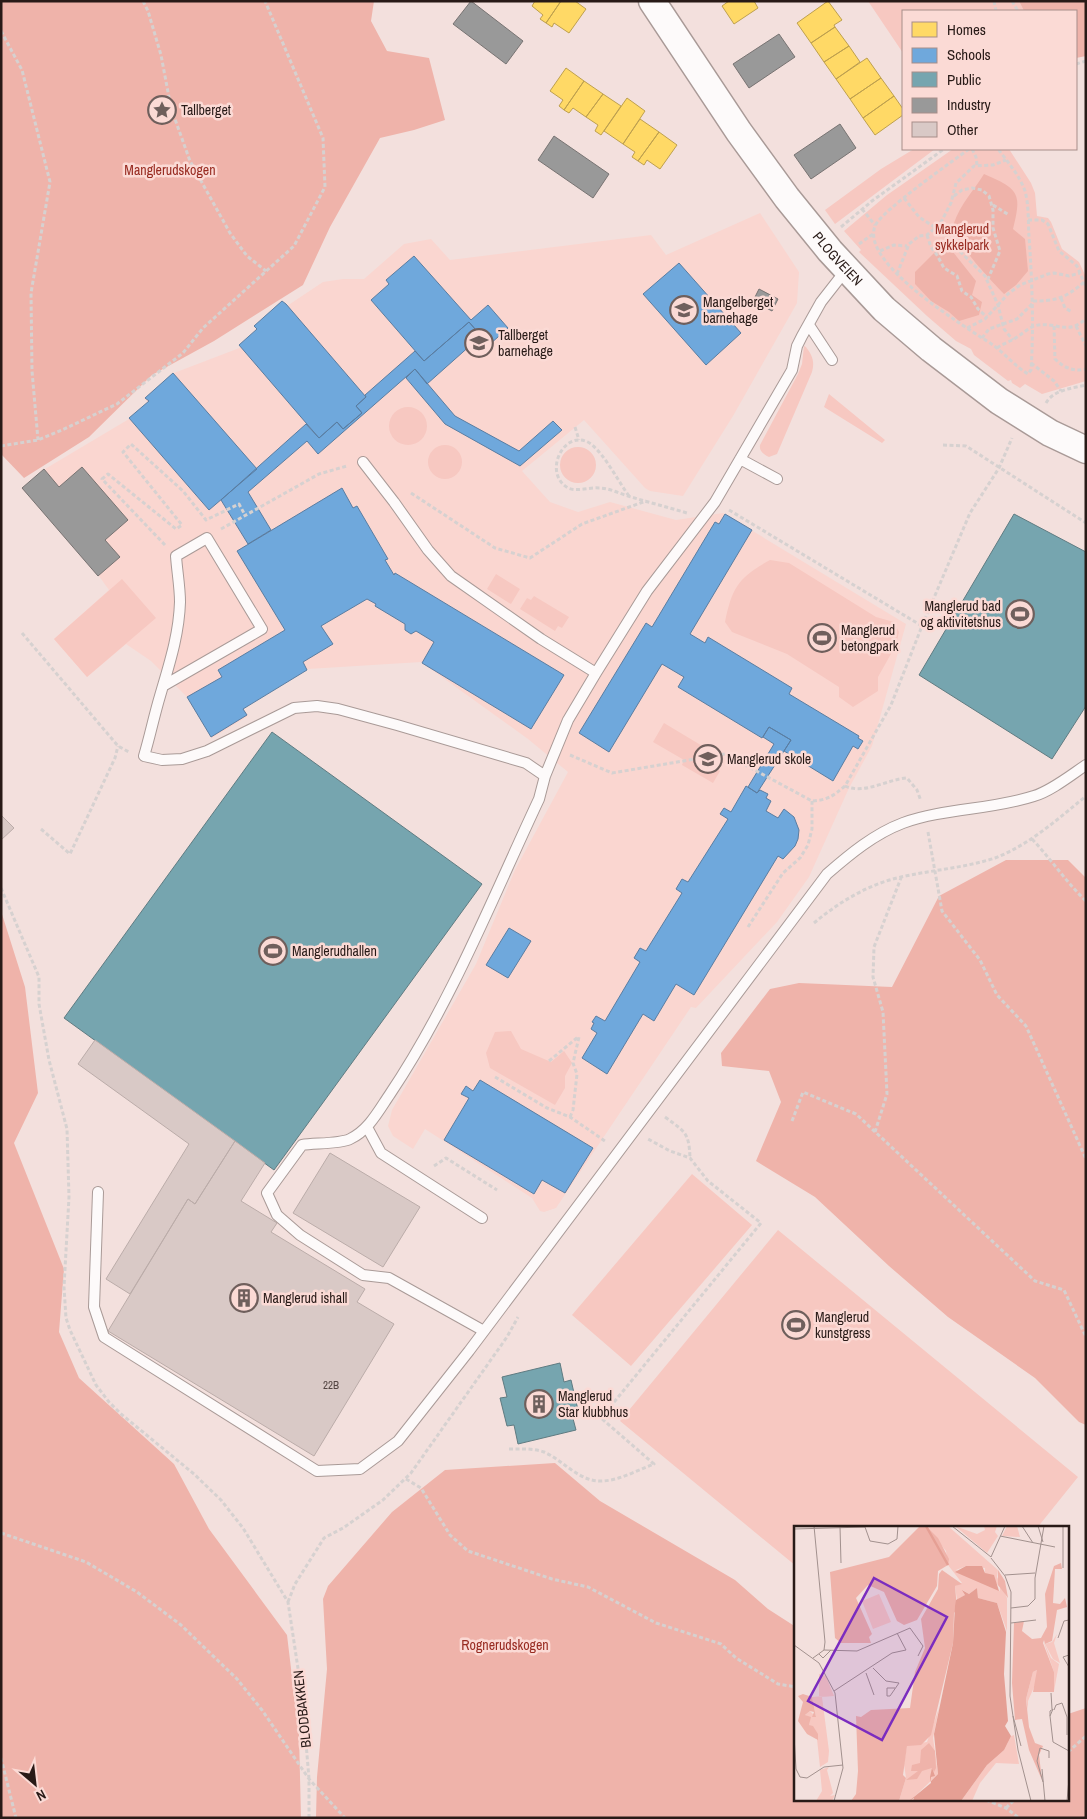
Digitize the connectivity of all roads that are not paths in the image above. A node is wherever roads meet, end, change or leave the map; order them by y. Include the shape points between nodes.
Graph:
1 (652, 1) edge
2 (850, 259) junction
3 (809, 325) junction
4 (832, 360) dead end
5 (1086, 450) edge
6 (740, 459) junction
7 (363, 462) road end
8 (777, 479) dead end
9 (596, 673) junction
10 (163, 686) junction
11 (1086, 765) edge
12 (545, 776) junction
13 (367, 1128) junction
14 (98, 1192) dead end
15 (482, 1218) dead end
16 (484, 1331) junction

1 - 2 street, PLOGVEIEN via 787,198 830,252
2 - 3 lane
2 - 5 street, PLOGVEIEN via 884,309 968,378 1021,416
3 - 4 lane
3 - 6 lane via 797,346 792,370
6 - 8 lane
6 - 9 lane via 715,502 647,591
7 - 9 lane via 451,576
9 - 12 lane via 568,720
10 - 10 lane via 177,632 180,601 176,556 207,538 262,629
10 - 12 lane via 144,756 162,760 182,759 207,751 294,708 317,706 397,725 526,763
11 - 16 lane via 1035,796 903,823 851,852 827,874
12 - 13 lane via 538,800 436,1019
13 - 15 lane via 381,1153
13 - 16 lane via 345,1141 302,1145 266,1193 277,1215 300,1235 363,1275 389,1278
14 - 16 lane via 94,1307 104,1337 317,1471 360,1469 398,1441

